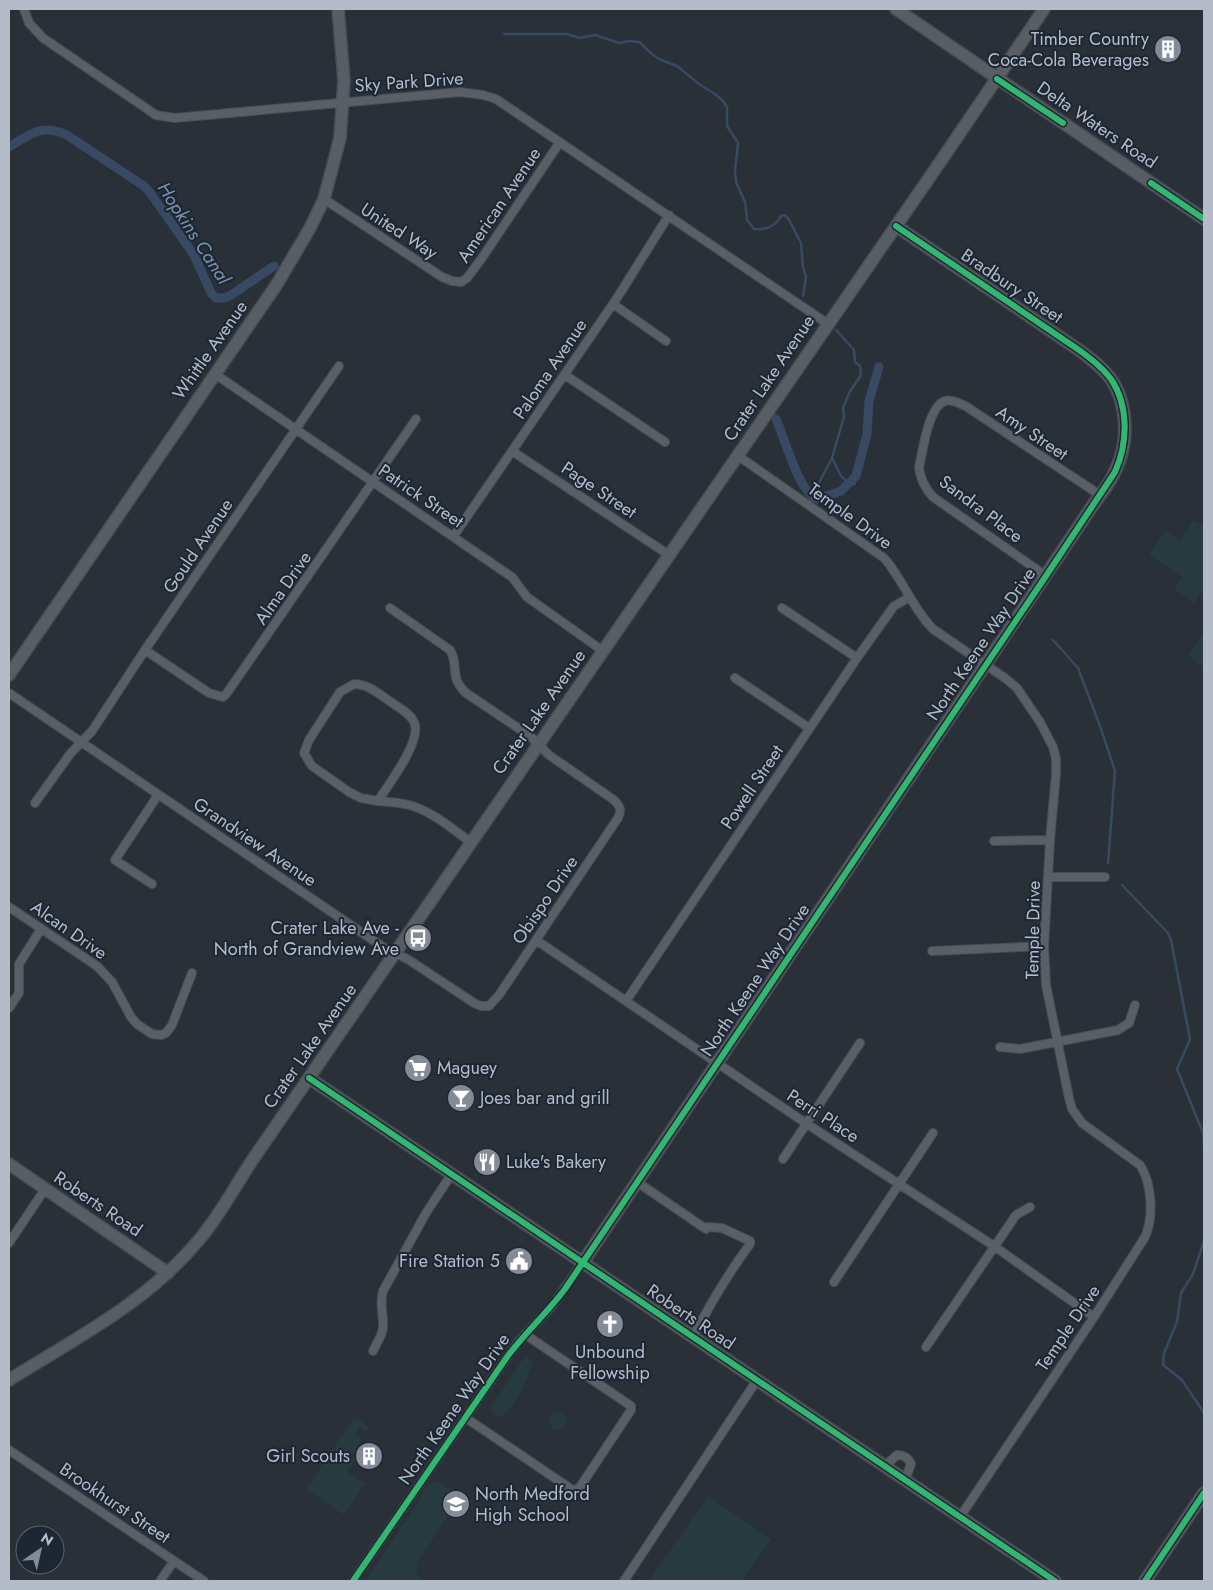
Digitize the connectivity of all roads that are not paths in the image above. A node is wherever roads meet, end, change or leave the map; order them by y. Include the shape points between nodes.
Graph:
1 (24, 9) edge
2 (338, 9) edge
3 (896, 9) edge
4 (1044, 9) edge
5 (997, 79) junction
6 (344, 102) junction
7 (560, 142) junction
8 (324, 199) junction
9 (669, 215) junction
10 (1204, 219) edge
11 (896, 226) junction
12 (461, 282) joint
13 (613, 304) junction
14 (828, 324) junction
15 (666, 341) dead end
16 (339, 366) dead end
17 (215, 374) junction
18 (565, 375) junction
19 (1108, 376) joint
20 (946, 401) joint
21 (416, 419) dead end
22 (296, 429) junction
23 (664, 442) dead end
24 (512, 451) junction
25 (737, 455) junction
26 (374, 482) junction
27 (1100, 496) junction
28 (453, 537) junction
29 (669, 555) junction
30 (1046, 576) junction
31 (910, 597) junction
32 (390, 608) dead end
33 (782, 608) dead end
34 (145, 650) junction
35 (603, 651) junction
36 (857, 658) junction
37 (985, 665) junction
38 (9, 675) edge
39 (735, 678) dead end
40 (9, 693) edge
41 (809, 728) junction
42 (81, 743) junction
43 (539, 744) junction
44 (158, 795) junction
45 (378, 801) junction
46 (36, 803) dead end
47 (1050, 840) junction
48 (994, 841) dead end
49 (471, 842) junction
50 (1049, 877) junction
51 (1105, 877) dead end
52 (152, 884) dead end
53 (9, 907) edge
54 (41, 929) junction
55 (536, 940) junction
56 (1044, 946) junction
57 (932, 951) dead end
58 (395, 953) junction
59 (192, 973) dead end
60 (626, 1001) junction
61 (1135, 1004) dead end
62 (489, 1006) joint
63 (9, 1008) edge
64 (1057, 1042) junction
65 (860, 1044) dead end
66 (1000, 1047) dead end
67 (717, 1063) junction
68 (309, 1078) junction
69 (807, 1124) junction
70 (933, 1133) dead end
71 (783, 1159) dead end
72 (9, 1164) edge
73 (451, 1175) junction
74 (636, 1182) junction
75 (900, 1183) junction
76 (45, 1189) junction
77 (1030, 1207) dead end
78 (9, 1242) edge
79 (994, 1246) junction
80 (583, 1262) junction
81 (168, 1273) junction
82 (834, 1282) dead end
83 (1094, 1317) junction
84 (526, 1335) junction
85 (693, 1337) junction
86 (926, 1347) dead end
87 (373, 1351) dead end
88 (9, 1380) edge
89 (757, 1380) junction
90 (466, 1418) junction
91 (9, 1450) edge
92 (885, 1466) junction
93 (905, 1480) junction
94 (1204, 1493) edge
95 (960, 1517) junction
96 (174, 1561) junction
97 (160, 1581) edge
98 (204, 1581) edge
99 (353, 1581) edge
100 (624, 1581) edge
101 (1056, 1581) edge
102 (1145, 1581) edge

1 - 6 street, Sky Park Drive via 29,23 43,38 156,114 175,118
2 - 6 street, Whittle Avenue
3 - 5 street, Delta Waters Road
4 - 5 street, Crater Lake Avenue
5 - 10 street, Delta Waters Road
5 - 11 street, Crater Lake Avenue
6 - 7 street, Sky Park Drive via 470,92 496,99
6 - 8 street, Whittle Avenue via 340,138
7 - 9 street, Sky Park Drive
7 - 12 street, American Avenue via 482,258
8 - 12 street, United Way via 442,277
8 - 17 street, Whittle Avenue via 277,284
9 - 13 street, Paloma Avenue
9 - 14 street, Sky Park Drive
11 - 14 street, Crater Lake Avenue
11 - 19 street, Bradbury Street via 1079,350
13 - 15 street
13 - 18 street, Paloma Avenue
14 - 25 street, Crater Lake Avenue
16 - 22 street, Gould Avenue
17 - 22 street, Patrick Street
17 - 38 street, Whittle Avenue
18 - 23 street
18 - 24 street, Paloma Avenue
19 - 27 street, North Keene Way Drive via 1122,409 1125,439 1115,472
20 - 27 street, Amy Street via 967,407
20 - 30 street, Sandra Place via 935,409 931,418 919,467 927,490
21 - 26 street, Alma Drive
22 - 26 street, Patrick Street
22 - 34 street, Gould Avenue
24 - 28 street, Paloma Avenue
24 - 29 street, Page Street
25 - 29 street, Crater Lake Avenue
25 - 31 street, Temple Drive via 877,552 896,572
26 - 28 street, Patrick Street
26 - 34 street, Alma Drive via 223,697 209,693
27 - 30 street, North Keene Way Drive
28 - 35 street, Patrick Street via 512,577 527,597
29 - 35 street, Crater Lake Avenue
30 - 37 street, North Keene Way Drive
31 - 36 street, Powell Street via 894,606
31 - 37 street, Temple Drive via 933,629
32 - 43 street via 450,650 456,680 466,693
33 - 36 street
34 - 42 street, Gould Avenue
35 - 43 street, Crater Lake Avenue
36 - 41 street, Powell Street
37 - 47 street, Temple Drive via 1017,688 1053,747 1056,774
37 - 67 street, North Keene Way Drive
39 - 41 street
40 - 42 street, Grandview Avenue
41 - 60 street, Powell Street
42 - 44 street, Grandview Avenue
42 - 46 street, Gould Avenue
43 - 49 street, Crater Lake Avenue
43 - 55 street, Obispo Drive via 549,755 614,800 621,812
44 - 52 street via 115,860
44 - 58 street, Grandview Avenue
45 - 45 street via 350,792 312,766 304,753 340,692 354,684 367,686 406,712 416,727 412,746
45 - 49 street via 416,807
47 - 48 street
47 - 50 street, Temple Drive
49 - 58 street, Crater Lake Avenue
50 - 51 street
50 - 56 street, Temple Drive
53 - 54 street, Alcan Drive
54 - 59 street, Alcan Drive via 97,966 112,982 131,1017 157,1036 166,1033 172,1025
54 - 63 street via 19,964 19,993
55 - 60 street, Perri Place
55 - 62 street, Obispo Drive
56 - 57 street
56 - 64 street, Temple Drive via 1046,985
58 - 62 street, Grandview Avenue via 474,1003
58 - 68 street, Crater Lake Avenue
60 - 67 street, Perri Place
61 - 64 street via 1128,1023 1118,1030
64 - 66 street via 1020,1049
64 - 83 street, Temple Drive via 1076,1117 1140,1164 1149,1183 1149,1229
65 - 69 street
67 - 69 street, Perri Place
67 - 74 street, North Keene Way Drive
68 - 73 street, Roberts Road
68 - 81 street, Crater Lake Avenue via 213,1222
69 - 71 street
69 - 75 street, Perri Place
70 - 75 street
72 - 76 street, Roberts Road
73 - 80 street, Roberts Road
73 - 87 street via 383,1291 380,1299 382,1334
74 - 80 street, North Keene Way Drive
74 - 85 street via 706,1229 722,1228 750,1242 713,1298
75 - 79 street, Perri Place
75 - 82 street
76 - 78 street
76 - 81 street, Roberts Road
77 - 79 street via 1016,1215
79 - 83 street, Perri Place
79 - 86 street
80 - 84 street, North Keene Way Drive via 552,1306
80 - 85 street, Roberts Road
81 - 88 street, Crater Lake Avenue via 120,1311
83 - 95 street, Temple Drive
84 - 90 street, North Keene Way Drive
84 - 90 street via 631,1406 580,1487 574,1491
85 - 89 street, Roberts Road
89 - 92 street, Roberts Road
89 - 100 street
90 - 99 street, North Keene Way Drive
91 - 96 street, Brookhurst Street
92 - 93 street, Roberts Road
92 - 93 street via 897,1455 909,1459 912,1464
93 - 95 street, Roberts Road
94 - 102 street
95 - 101 street, Roberts Road
96 - 97 street
96 - 98 street, Brookhurst Street

